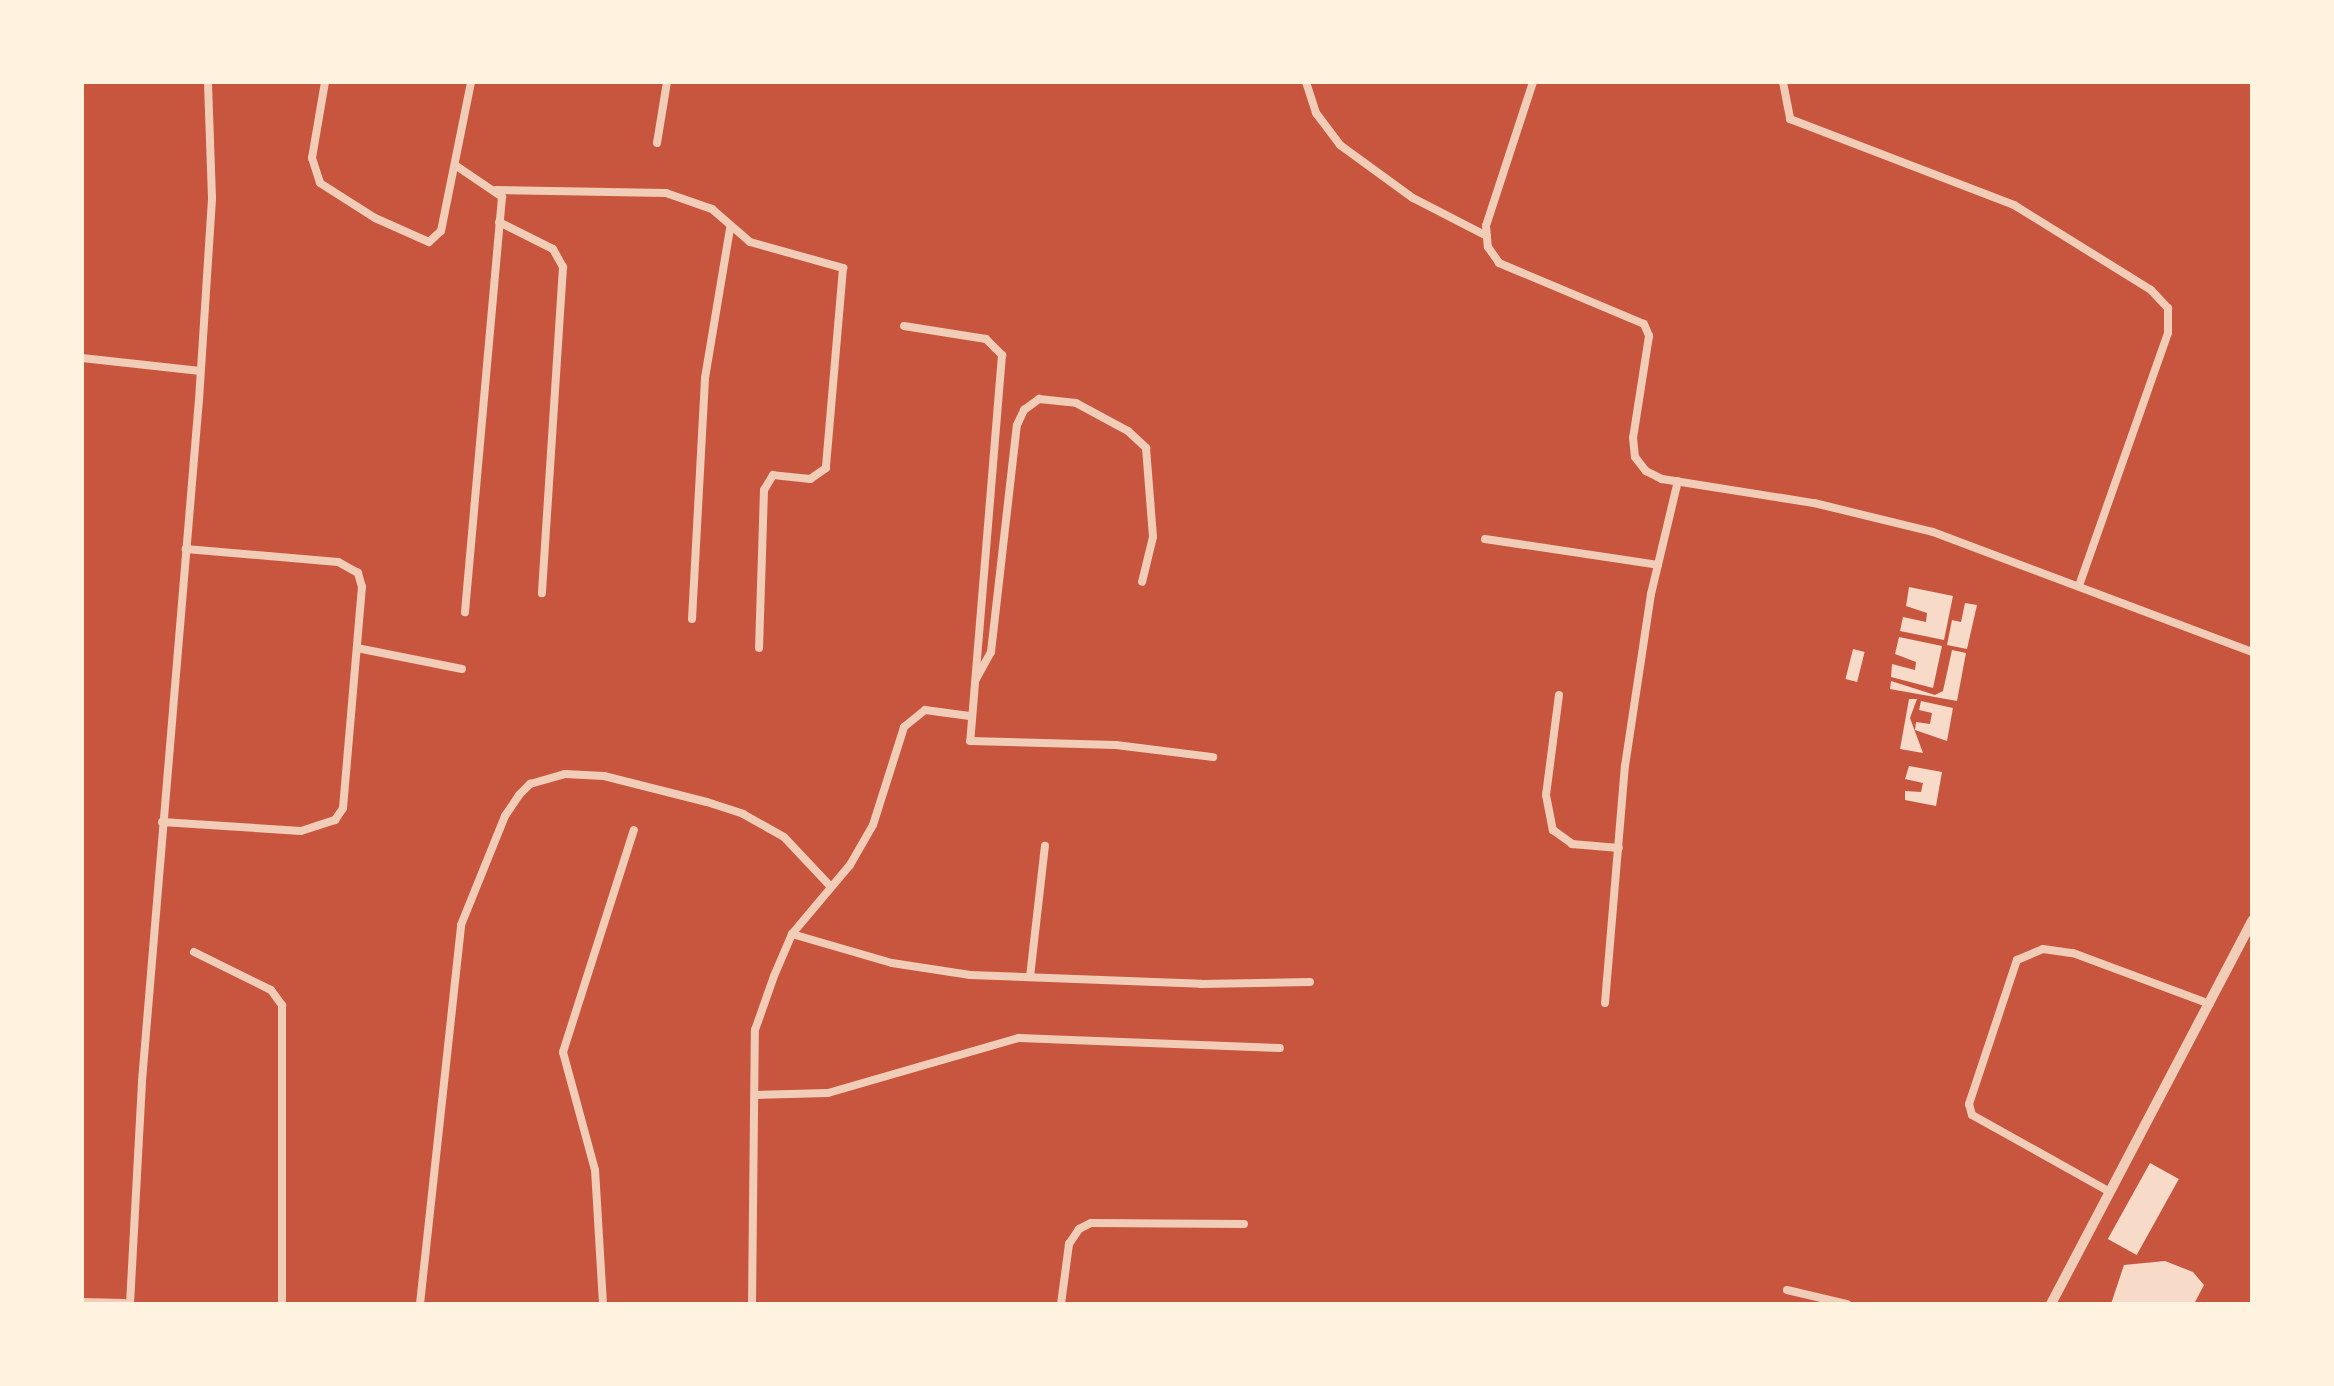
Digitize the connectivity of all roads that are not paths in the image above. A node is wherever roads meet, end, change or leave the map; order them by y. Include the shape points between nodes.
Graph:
1 (208, 82) edge
2 (325, 82) edge
3 (471, 82) edge
4 (667, 82) edge
5 (1306, 82) edge
6 (1533, 82) edge
7 (1783, 82) edge
8 (657, 143) dead end
9 (455, 165) junction
10 (496, 190) junction
11 (499, 222) junction
12 (730, 228) junction
13 (1487, 236) junction
14 (904, 326) dead end
15 (82, 358) edge
16 (200, 371) junction
17 (1678, 481) junction
18 (1485, 539) dead end
19 (186, 549) junction
20 (1658, 565) junction
21 (1142, 582) dead end
22 (2079, 586) junction
23 (542, 593) dead end
24 (465, 612) dead end
25 (692, 619) dead end
26 (357, 648) junction
27 (759, 648) dead end
28 (2252, 652) edge
29 (462, 669) dead end
30 (976, 679) junction
31 (1559, 695) dead end
32 (970, 716) junction
33 (1213, 757) dead end
34 (162, 822) junction
35 (634, 830) dead end
36 (1045, 846) dead end
37 (1619, 848) junction
38 (829, 885) junction
39 (2252, 921) edge
40 (792, 934) junction
41 (2248, 936) edge
42 (194, 952) dead end
43 (1030, 977) junction
44 (1310, 982) dead end
45 (1605, 1003) dead end
46 (2210, 1004) junction
47 (1280, 1048) dead end
48 (755, 1095) junction
49 (2110, 1192) junction
50 (1244, 1224) dead end
51 (1787, 1290) dead end
52 (82, 1303) edge
53 (127, 1304) edge
54 (282, 1304) edge
55 (420, 1304) edge
56 (603, 1304) edge
57 (752, 1304) edge
58 (1061, 1304) edge
59 (1847, 1304) edge
60 (2051, 1304) edge

1 - 16 street via 212,198
2 - 9 street via 312,158 317,179 329,191 429,242 441,231
3 - 9 street
4 - 8 street
5 - 13 street via 1316,113 1340,145 1413,198
6 - 13 street
7 - 22 street via 1790,119 2014,205 2151,290 2168,308 2168,333
9 - 10 street
10 - 11 street via 502,197
10 - 12 street via 666,193 712,209
11 - 23 street via 553,249 563,267
11 - 24 street
12 - 25 street via 705,378
12 - 27 street via 750,242 839,264 845,272 826,468 810,479 773,475 764,490
13 - 17 street via 1499,263 1644,324 1649,336 1635,405 1635,457 1646,471
14 - 30 street via 986,339 1002,355
15 - 16 street
16 - 19 street
17 - 20 street
17 - 22 street via 1814,503 1933,532
18 - 20 street
19 - 26 street via 349,565 362,587
19 - 34 street
20 - 37 street via 1625,766
21 - 30 street via 1153,537 1146,448 1128,431 1076,403 1039,399 1024,410 1017,425 991,652
22 - 28 street
26 - 29 street
26 - 34 street via 343,808 335,820 301,831
30 - 32 street
31 - 37 street via 1546,795 1553,830 1572,844
32 - 33 street via 966,735 974,744 1116,745
32 - 38 street via 925,710 911,718 873,825 850,865
34 - 53 street
35 - 56 street via 563,1052 595,1170
36 - 43 street
37 - 45 street
38 - 40 street
38 - 55 street via 784,837 707,802 604,776 565,774 530,784 519,795 499,830 461,925
39 - 41 street
40 - 43 street via 892,963
40 - 48 street via 755,1030
41 - 46 street
42 - 54 street via 261,984 282,1005
43 - 44 street
46 - 49 street
46 - 49 street via 2073,953 2043,949 2017,960 1969,1104 1972,1115
47 - 48 street via 1019,1038 828,1093
48 - 57 street
49 - 60 street
50 - 58 street via 1091,1223 1069,1244
51 - 59 street
52 - 53 street

